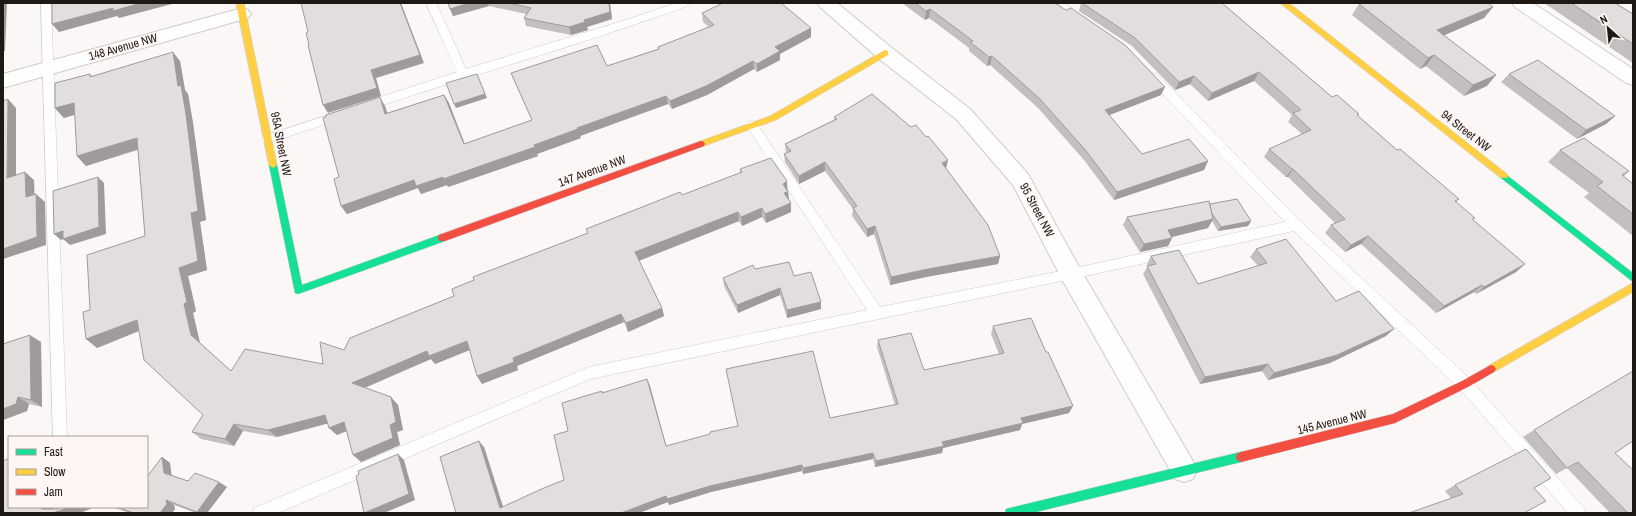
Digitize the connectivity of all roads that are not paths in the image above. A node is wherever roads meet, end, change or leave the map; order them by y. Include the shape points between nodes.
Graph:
1 (46, 3) edge
2 (431, 3) edge
3 (686, 3) edge
4 (826, 3) edge
5 (1057, 3) edge
6 (1521, 3) edge
7 (1289, 4) edge
8 (241, 8) edge
9 (1089, 24) edge
10 (885, 53) junction
11 (1143, 67) edge
12 (48, 68) junction
13 (462, 74) junction
14 (1633, 78) edge
15 (3, 81) edge
16 (752, 125) junction
17 (268, 139) junction
18 (1296, 225) junction
19 (1070, 274) junction
20 (1633, 278) edge
21 (1633, 287) edge
22 (298, 290) joint
23 (877, 314) junction
24 (1465, 384) junction
25 (60, 436) edge
26 (1184, 470) junction
27 (260, 513) edge
28 (1010, 513) edge
29 (1578, 513) edge

1 - 12 lane
2 - 13 lane
3 - 13 lane via 636,21
4 - 10 street, 95 Street NW
5 - 9 lane
6 - 14 street
7 - 20 street, 94 Street NW
8 - 12 street, 148 Avenue NW
8 - 17 street, 95A Street NW
10 - 16 street, 147 Avenue NW via 773,118
10 - 19 street, 95 Street NW via 963,114 1021,180
11 - 18 lane
12 - 15 street, 148 Avenue NW
12 - 25 lane
13 - 17 lane
16 - 22 street, 147 Avenue NW
16 - 23 lane
17 - 22 street, 95A Street NW
18 - 19 lane
18 - 24 lane
19 - 23 lane
19 - 26 street, 95 Street NW
21 - 24 street, 145 Avenue NW
23 - 27 lane via 589,373
24 - 26 street, 145 Avenue NW via 1395,418
24 - 29 lane
26 - 28 street, 145 Avenue NW

